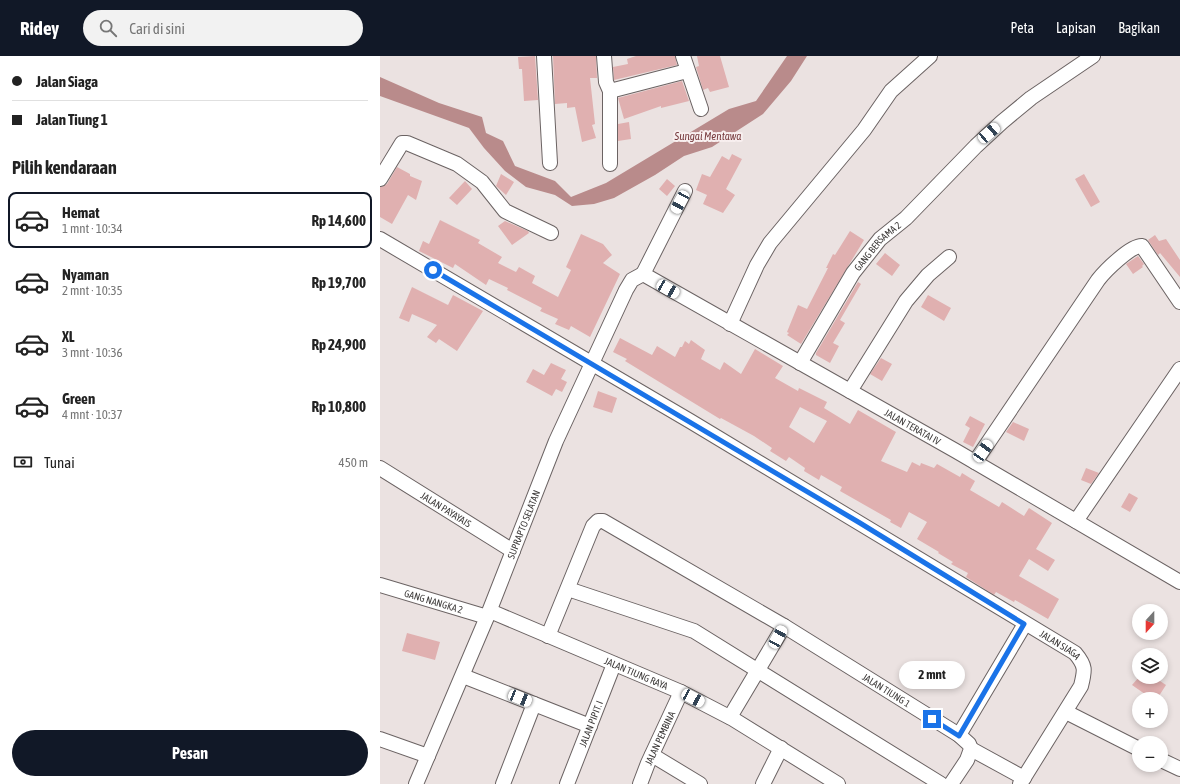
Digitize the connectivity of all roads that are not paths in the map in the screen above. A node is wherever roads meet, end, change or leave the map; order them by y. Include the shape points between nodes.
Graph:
1 (544, 56) edge
2 (604, 56) edge
3 (683, 56) edge
4 (930, 56) edge
5 (1092, 56) edge
6 (687, 71) junction
7 (610, 91) junction
8 (701, 109) dead end
9 (550, 163) dead end
10 (610, 164) dead end
11 (380, 179) edge
12 (685, 191) dead end
13 (551, 233) dead end
14 (380, 239) edge
15 (949, 257) dead end
16 (643, 274) junction
17 (1180, 302) edge
18 (730, 324) junction
19 (592, 363) junction
20 (800, 363) junction
21 (1180, 369) edge
22 (850, 391) junction
23 (976, 462) junction
24 (380, 468) edge
25 (1076, 521) junction
26 (513, 551) junction
27 (1180, 582) edge
28 (380, 585) edge
29 (568, 589) junction
30 (489, 614) junction
31 (1024, 624) junction
32 (784, 626) junction
33 (548, 636) junction
34 (614, 664) junction
35 (759, 670) junction
36 (463, 676) junction
37 (681, 692) junction
38 (534, 704) junction
39 (1066, 712) junction
40 (730, 718) junction
41 (590, 726) junction
42 (959, 736) junction
43 (380, 739) edge
44 (1132, 745) edge
45 (781, 748) junction
46 (971, 749) junction
47 (652, 755) junction
48 (428, 756) junction
49 (1168, 763) edge
50 (1180, 769) edge
51 (1022, 781) edge
52 (833, 783) edge
53 (416, 784) edge
54 (503, 784) edge
55 (567, 784) edge
56 (640, 784) edge
57 (700, 784) edge
58 (763, 784) edge
59 (942, 784) edge
60 (951, 784) edge

1 - 9 street
2 - 7 street via 606,82
3 - 6 street
4 - 18 street via 891,91 864,130 770,243
5 - 20 street, GANG BERSAMA 2 via 1031,98 976,146 919,205 867,253
6 - 7 street
6 - 8 street
7 - 10 street
11 - 13 street via 398,148 407,142 457,164 482,182 505,211
12 - 16 street
14 - 19 street, JALAN SIAGA
15 - 22 street via 928,275 906,301
16 - 18 street, JALAN TERATAI IV
16 - 19 street, SUPRAPTO SELATAN via 632,280 626,290
17 - 23 street via 1142,246 1109,266
18 - 20 street, JALAN TERATAI IV
19 - 26 street, SUPRAPTO SELATAN via 556,442
19 - 31 street, JALAN SIAGA
20 - 22 street, JALAN TERATAI IV
21 - 25 street
22 - 23 street, JALAN TERATAI IV
23 - 25 street, JALAN TERATAI IV
24 - 26 street, JALAN PAYAYAIS
25 - 27 street, JALAN TERATAI IV
26 - 30 street, SUPRAPTO SELATAN
28 - 30 street, GANG NANGKA 2
29 - 32 street, JALAN TIUNG 1 via 593,526 598,521
29 - 33 street
29 - 35 street via 684,627
30 - 33 street, JALAN TIUNG RAYA
30 - 36 street, SUPRAPTO SELATAN
31 - 39 street, JALAN SIAGA via 1075,653 1083,663 1081,686
31 - 42 street
32 - 35 street
32 - 42 street, JALAN TIUNG 1
33 - 34 street, JALAN TIUNG RAYA
34 - 37 street, JALAN TIUNG RAYA
34 - 41 street, JALAN PIPIT. I
35 - 40 street
35 - 59 street
36 - 38 street
36 - 48 street, SUPRAPTO SELATAN
37 - 40 street, JALAN TIUNG RAYA
37 - 47 street, JALAN PEMBINA
38 - 41 street
38 - 54 street
39 - 44 street
39 - 51 street, JALAN SIAGA
40 - 45 street, JALAN TIUNG RAYA
41 - 55 street, JALAN PIPIT. I
42 - 46 street, JALAN TIUNG 1
43 - 48 street
45 - 52 street, JALAN TIUNG RAYA
45 - 58 street
46 - 51 street, JALAN TIUNG 1
46 - 60 street
47 - 56 street, JALAN PEMBINA
47 - 57 street
48 - 53 street, SUPRAPTO SELATAN
49 - 50 street

